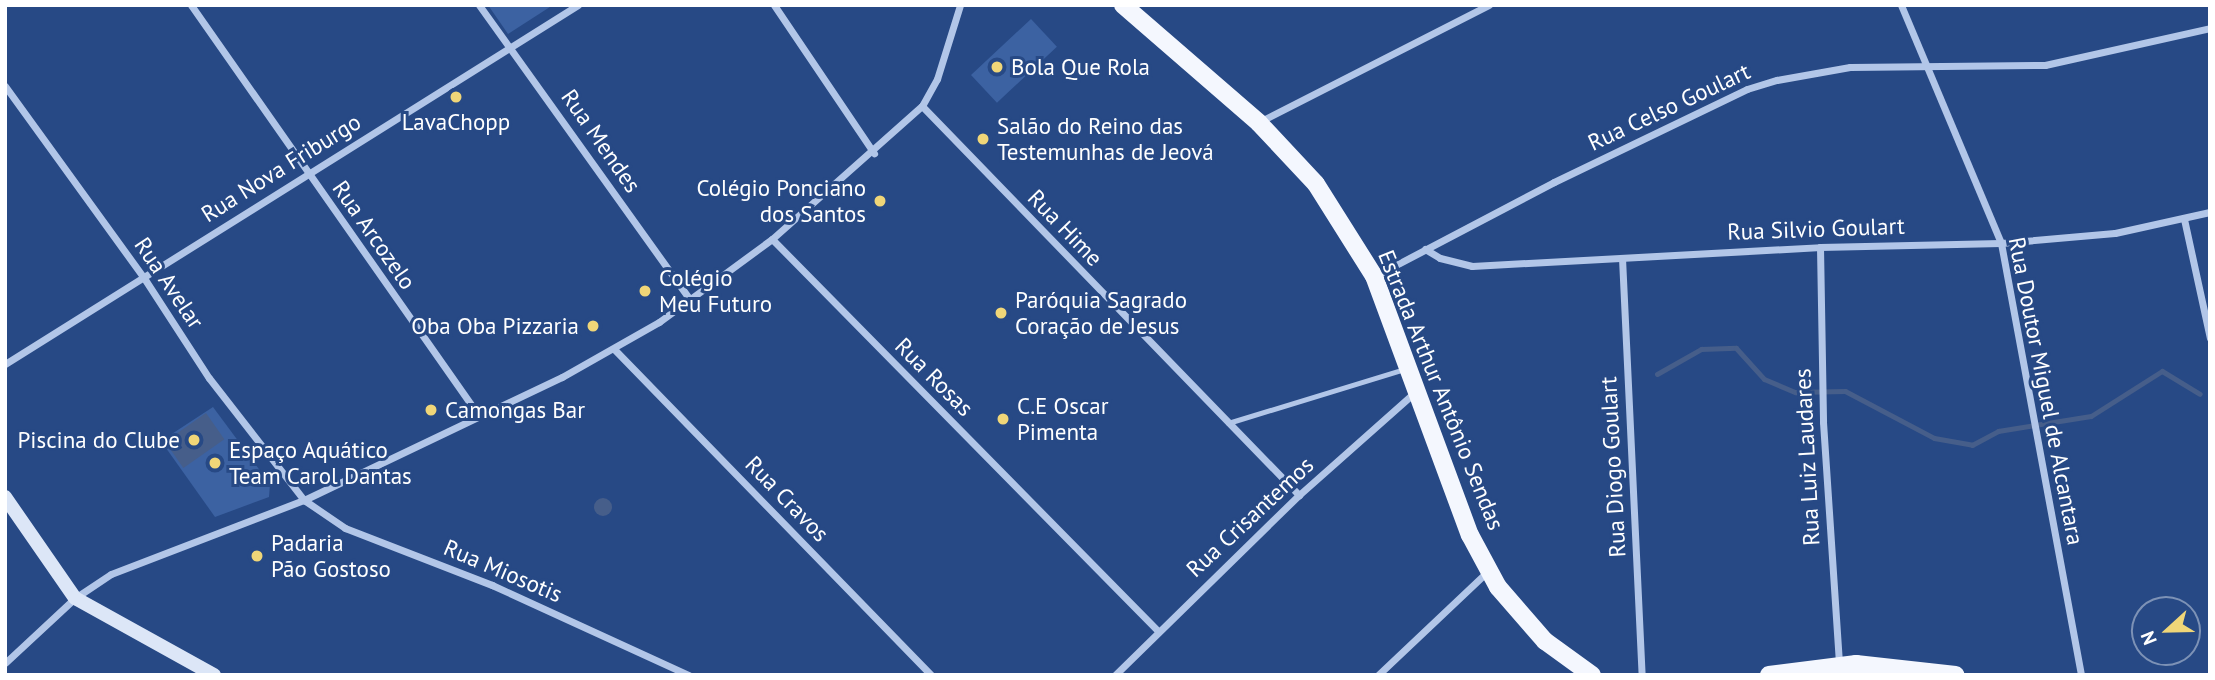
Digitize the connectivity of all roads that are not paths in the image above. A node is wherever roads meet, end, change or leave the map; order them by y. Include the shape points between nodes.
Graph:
1 (191, 5) edge
2 (479, 5) edge
3 (578, 5) edge
4 (774, 5) edge
5 (960, 5) edge
6 (1123, 5) edge
7 (1489, 5) edge
8 (1901, 5) edge
9 (2210, 28) edge
10 (510, 48) junction
11 (1929, 67) junction
12 (5, 86) edge
13 (922, 106) junction
14 (1259, 123) junction
15 (874, 153) junction
16 (307, 174) junction
17 (2210, 212) edge
18 (2184, 219) junction
19 (772, 239) junction
20 (2001, 243) junction
21 (1820, 247) junction
22 (1425, 248) junction
23 (1622, 258) junction
24 (1374, 276) junction
25 (144, 278) junction
26 (690, 300) junction
27 (2210, 338) edge
28 (615, 350) junction
29 (5, 364) edge
30 (1408, 368) junction
31 (1416, 391) junction
32 (479, 416) junction
33 (1228, 423) junction
34 (1299, 495) junction
35 (5, 497) edge
36 (304, 500) junction
37 (1489, 571) junction
38 (75, 598) junction
39 (1158, 631) junction
40 (5, 663) edge
41 (1839, 665) junction
42 (1925, 673) edge
43 (214, 675) edge
44 (689, 675) edge
45 (931, 675) edge
46 (1115, 675) edge
47 (1378, 675) edge
48 (1592, 675) edge
49 (1642, 675) edge
50 (1769, 675) edge
51 (1955, 675) edge
52 (2081, 675) edge

1 - 16 street, Rua Arcozelo
2 - 10 street, Rua Mendes
3 - 10 street, Rua Nova Friburgo
4 - 15 street
5 - 13 street via 937,79
6 - 14 main road, Estrada Arthur Antônio Sendas
7 - 14 street
8 - 11 street, Rua Doutor Miguel de Alcantara
9 - 11 street, Rua Celso Goulart via 2045,65
10 - 16 street, Rua Nova Friburgo
10 - 26 street, Rua Mendes
11 - 20 street, Rua Doutor Miguel de Alcantara
11 - 22 street, Rua Celso Goulart via 1813,71 1747,89
12 - 25 street, Rua Avelar
13 - 15 street
13 - 33 street, Rua Hime
14 - 24 main road, Estrada Arthur Antônio Sendas via 1316,184
15 - 19 street
16 - 25 street, Rua Nova Friburgo
16 - 32 street, Rua Arcozelo
17 - 18 street, Rua Silvio Goulart
18 - 20 street, Rua Silvio Goulart via 2115,233
18 - 27 street
19 - 26 street
19 - 39 street, Rua Rosas
20 - 21 street, Rua Silvio Goulart
20 - 52 street, Rua Doutor Miguel de Alcantara
21 - 23 street, Rua Silvio Goulart
21 - 41 street, Rua Luiz Laudares via 1821,378
22 - 23 street, Rua Silvio Goulart via 1440,258 1472,266
22 - 24 street, Rua Celso Goulart
23 - 49 street, Rua Diogo Goulart
24 - 30 main road, Estrada Arthur Antônio Sendas
25 - 29 street, Rua Nova Friburgo
25 - 36 street, Rua Avelar via 209,378
26 - 28 street
28 - 32 street
28 - 45 street, Rua Cravos
30 - 31 main road, Estrada Arthur Antônio Sendas
30 - 33 lane
31 - 34 street, Rua Crisantemos
31 - 37 main road, Estrada Arthur Antônio Sendas via 1470,535
32 - 36 street
33 - 34 street, Rua Hime
34 - 39 street, Rua Crisantemos
35 - 38 street
36 - 38 street via 111,574
36 - 44 street, Rua Miosotis via 345,528 492,585
37 - 47 street
37 - 48 main road, Estrada Arthur Antônio Sendas via 1518,614 1575,666
38 - 40 street
38 - 43 street
39 - 46 street, Rua Crisantemos
41 - 42 main road
41 - 50 main road
42 - 51 main road

